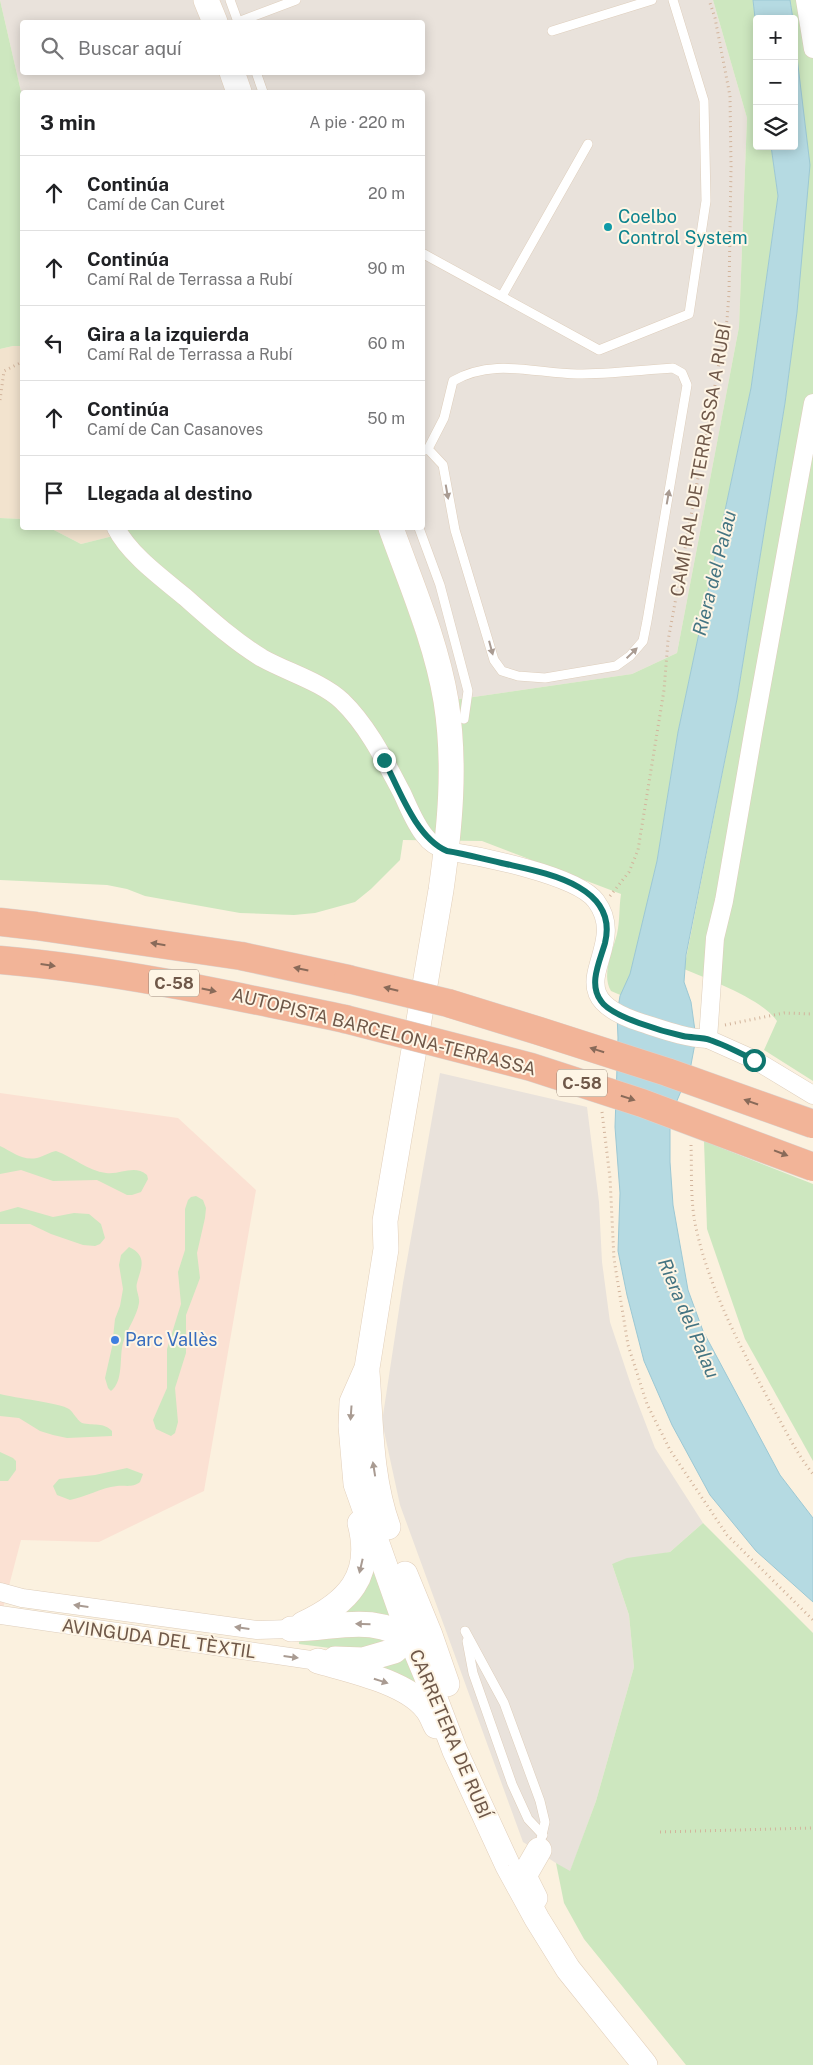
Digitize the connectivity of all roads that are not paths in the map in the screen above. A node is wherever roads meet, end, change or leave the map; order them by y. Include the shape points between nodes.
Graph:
1 (206, 0) edge
2 (224, 0) edge
3 (230, 0) edge
4 (296, 0) edge
5 (652, 0) edge
6 (673, 0) edge
7 (805, 0) edge
8 (229, 20) edge
9 (230, 20) edge
10 (231, 20) edge
11 (237, 20) edge
12 (552, 31) dead end
13 (813, 49) edge
14 (233, 75) edge
15 (250, 75) edge
16 (257, 75) edge
17 (238, 90) edge
18 (255, 90) edge
19 (262, 90) edge
20 (588, 144) dead end
21 (425, 254) edge
22 (502, 296) junction
23 (813, 403) edge
24 (425, 450) edge
25 (117, 530) edge
26 (392, 530) edge
27 (409, 530) edge
28 (420, 530) edge
29 (464, 719) junction
30 (454, 852) junction
31 (0, 922) edge
32 (0, 960) edge
33 (708, 1034) junction
34 (813, 1095) edge
35 (813, 1124) edge
36 (813, 1167) edge
37 (386, 1249) junction
38 (367, 1368) junction
39 (356, 1484) junction
40 (406, 1578) junction
41 (0, 1592) edge
42 (0, 1615) edge
43 (291, 1629) junction
44 (410, 1638) junction
45 (318, 1660) junction
46 (456, 1710) junction
47 (527, 1855) junction
48 (640, 2059) edge
49 (665, 2065) edge

1 - 8 main road
2 - 9 main road
3 - 10 lane
4 - 11 lane
5 - 12 lane
6 - 22 lane via 704,102 706,201 689,314 599,350
7 - 13 street
14 - 17 main road
15 - 18 main road
16 - 19 lane
20 - 22 lane
21 - 22 lane
23 - 33 street via 714,945
24 -> 24 lane via 443,465 454,530 494,660 502,671 545,678 616,666 630,656 643,641 647,621 687,385 682,373 673,368 577,374 494,367 464,375 453,381 444,418
25 - 30 street via 132,550 159,576 239,644 321,687 348,707 384,760 426,837 437,847
26 - 30 main road via 438,665 447,708 458,813
27 - 29 main road, CARRETERA DE RUBÍ via 458,687
28 - 29 lane via 440,585 468,691
29 - 30 main road, CARRETERA DE RUBÍ via 467,808
30 - 33 street via 558,878 586,892 595,900 606,924 595,979 601,1002 626,1018 683,1036
30 - 37 main road, CARRETERA DE RUBÍ via 439,934 429,960 385,1221
30 - 37 main road, CARRETERA DE RUBÍ via 398,1225
35 -> 31 highway, C-58, bridge via 667,1072 448,1003 241,956
32 -> 36 highway, AUTOPISTA BARCELONA-TERRASSA / C-58, bridge via 188,986 345,1019 531,1067 642,1103
33 - 34 street
37 - 38 main road, CARRETERA DE RUBÍ
38 -> 39 main road, CARRETERA DE RUBÍ via 352,1402
40 -> 38 main road, CARRETERA DE RUBÍ via 379,1496 370,1432
39 -> 43 main road via 356,1508 364,1542 359,1577 337,1605
39 - 44 main road, CARRETERA DE RUBÍ
40 - 44 main road via 412,1607
40 - 46 main road, CARRETERA DE RUBÍ
43 -> 41 street, AVINGUDA DEL TÈXTIL via 257,1630 22,1598
42 -> 45 street, AVINGUDA DEL TÈXTIL
44 -> 43 main road via 368,1623
44 - 45 main road via 394,1651 380,1656 363,1660
44 - 46 main road via 425,1650
44 - 47 main road, CARRETERA DE RUBÍ via 486,1820
45 -> 47 main road via 391,1684 427,1708 479,1829 492,1847
46 - 47 main road, CARRETERA DE RUBÍ via 489,1789
47 - 47 lane via 528,1819 512,1784 473,1673 465,1631 504,1703 540,1801 545,1822
47 - 48 main road, CARRETERA DE RUBÍ via 536,1920 568,1969
47 - 49 main road, CARRETERA DE RUBÍ via 575,1953

